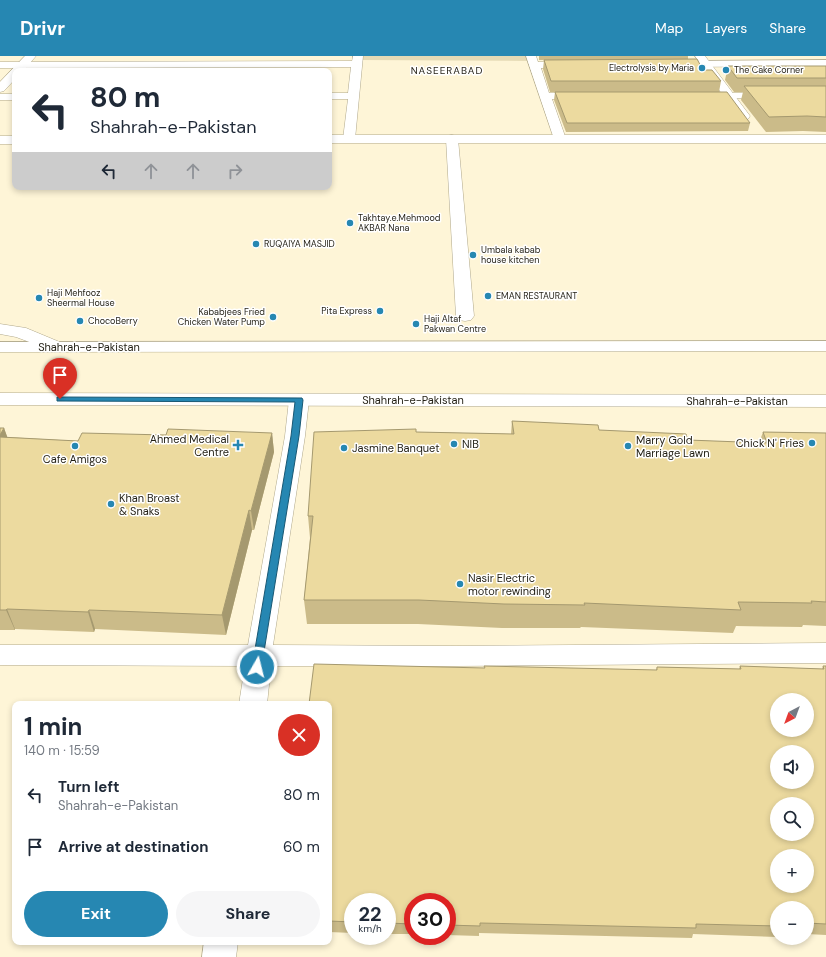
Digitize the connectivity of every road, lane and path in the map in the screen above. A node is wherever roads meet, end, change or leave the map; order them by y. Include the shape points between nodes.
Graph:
1 (31, 56) edge
2 (357, 60) edge
3 (533, 60) edge
4 (703, 60) edge
5 (826, 63) edge
6 (193, 64) edge
7 (581, 64) edge
8 (659, 64) edge
9 (0, 65) edge
10 (12, 68) edge
11 (20, 68) edge
12 (76, 68) edge
13 (12, 76) edge
14 (0, 89) edge
15 (332, 96) edge
16 (354, 96) junction
17 (545, 96) junction
18 (599, 96) edge
19 (691, 96) edge
20 (730, 96) junction
21 (826, 96) edge
22 (0, 97) edge
23 (12, 97) edge
24 (332, 139) edge
25 (349, 139) junction
26 (452, 139) junction
27 (560, 139) junction
28 (761, 139) junction
29 (826, 139) edge
30 (0, 140) edge
31 (12, 140) edge
32 (465, 316) dead end
33 (0, 329) edge
34 (826, 346) edge
35 (0, 347) edge
36 (56, 347) junction
37 (4, 400) edge
38 (299, 400) junction
39 (826, 401) edge
40 (826, 653) edge
41 (0, 655) edge
42 (259, 655) junction
43 (253, 701) edge
44 (221, 945) edge
45 (219, 957) edge

1 - 11 main road
2 - 6 main road
2 - 16 main road
3 - 7 main road
3 - 17 main road
4 - 5 main road
4 - 8 main road
4 - 20 main road
6 - 12 main road
9 - 10 main road
13 - 14 main road
15 - 16 main road
16 - 25 main road
17 - 18 main road
17 - 27 main road
19 - 20 main road
20 - 21 main road
20 - 28 main road
22 - 23 main road
24 - 25 main road
25 - 26 main road
26 - 27 main road
26 - 32 main road
27 - 28 main road
28 - 29 main road
30 - 31 main road
33 - 36 main road via 20,332
34 - 36 main road, Shahrah-e-Pakistan
35 - 36 main road, Shahrah-e-Pakistan
37 - 38 main road, Shahrah-e-Pakistan
38 - 39 main road, Shahrah-e-Pakistan
38 - 42 main road
40 - 42 main road
41 - 42 main road
42 - 43 main road
44 - 45 main road

